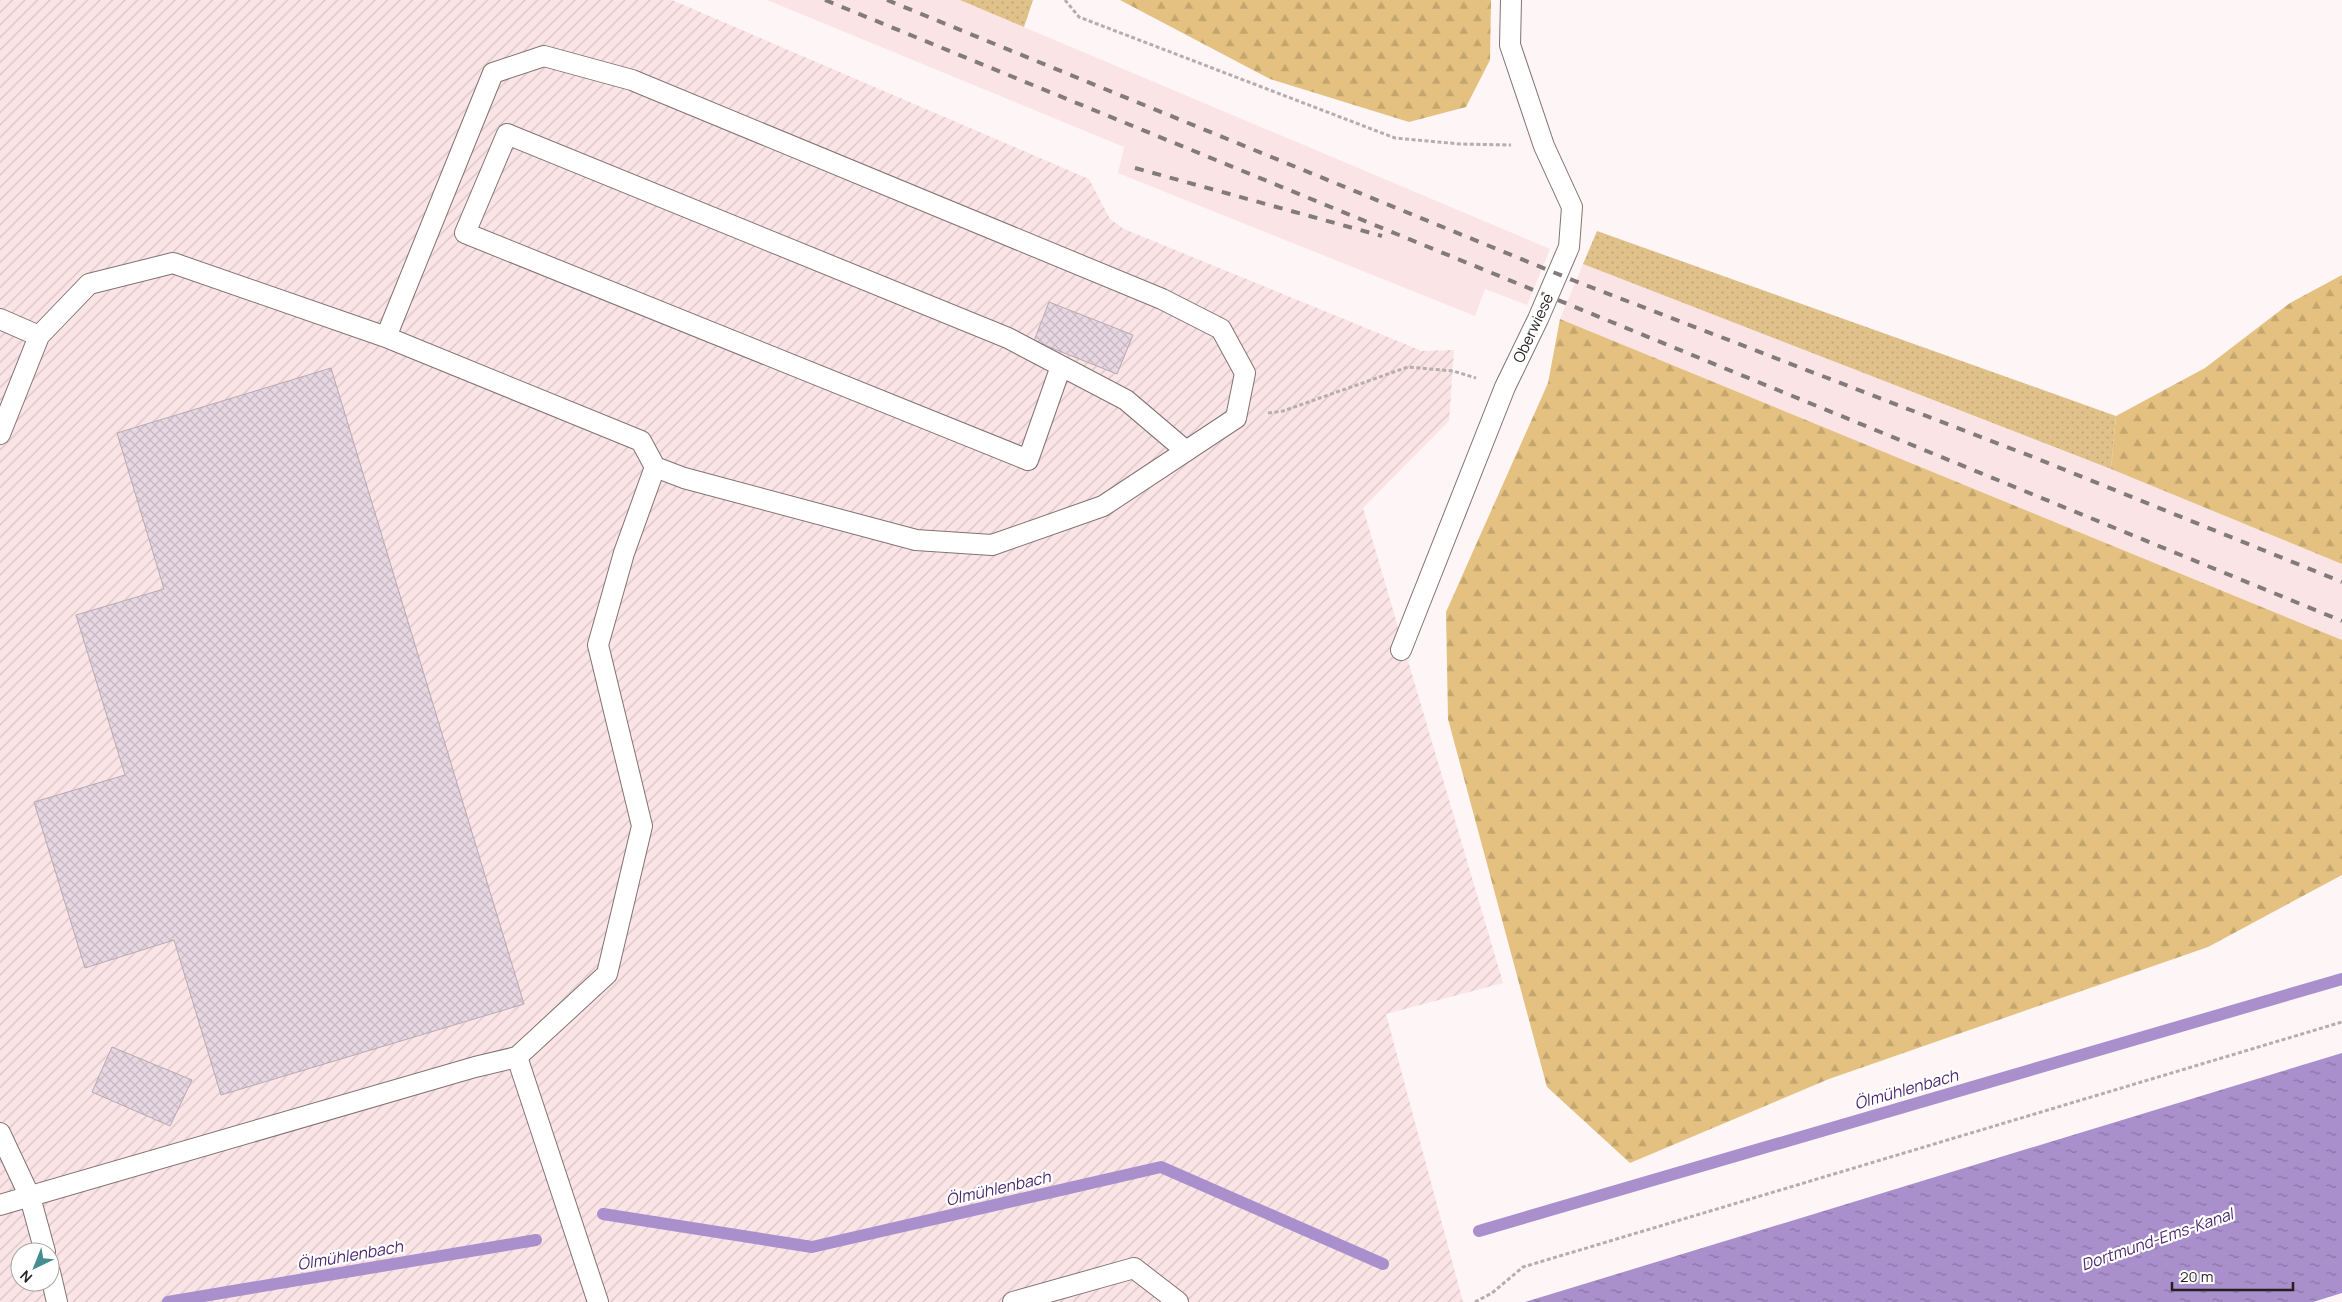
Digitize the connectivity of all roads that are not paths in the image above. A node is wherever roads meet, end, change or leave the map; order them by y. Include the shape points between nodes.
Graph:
1 (1511, 0) edge
2 (0, 319) edge
3 (39, 336) junction
4 (386, 337) junction
5 (1061, 366) junction
6 (0, 434) edge
7 (1186, 451) junction
8 (655, 467) junction
9 (1401, 650) dead end
10 (517, 1057) junction
11 (0, 1133) edge
12 (30, 1197) junction
13 (0, 1205) edge
14 (42, 1242) edge
15 (598, 1302) edge
16 (1013, 1302) edge
17 (1178, 1302) edge

1 - 9 lane, Oberwiese via 1510,45 1544,146 1572,207 1569,247 1505,387
2 - 3 lane
3 - 4 lane via 89,284 173,263
3 - 6 lane
4 - 7 lane via 494,73 544,56 632,80 1162,299 1221,329 1245,373 1236,418
4 - 8 lane via 641,441
5 - 5 lane via 1008,338 506,134 465,232 1028,460
5 - 7 lane via 1126,400
7 - 8 lane via 1103,506 992,545 916,540 684,478
8 - 10 lane via 624,553 598,645 642,826 606,974
10 - 12 lane
10 - 15 lane
11 - 12 lane
12 - 13 lane
12 - 14 lane
16 - 17 lane via 1134,1268

